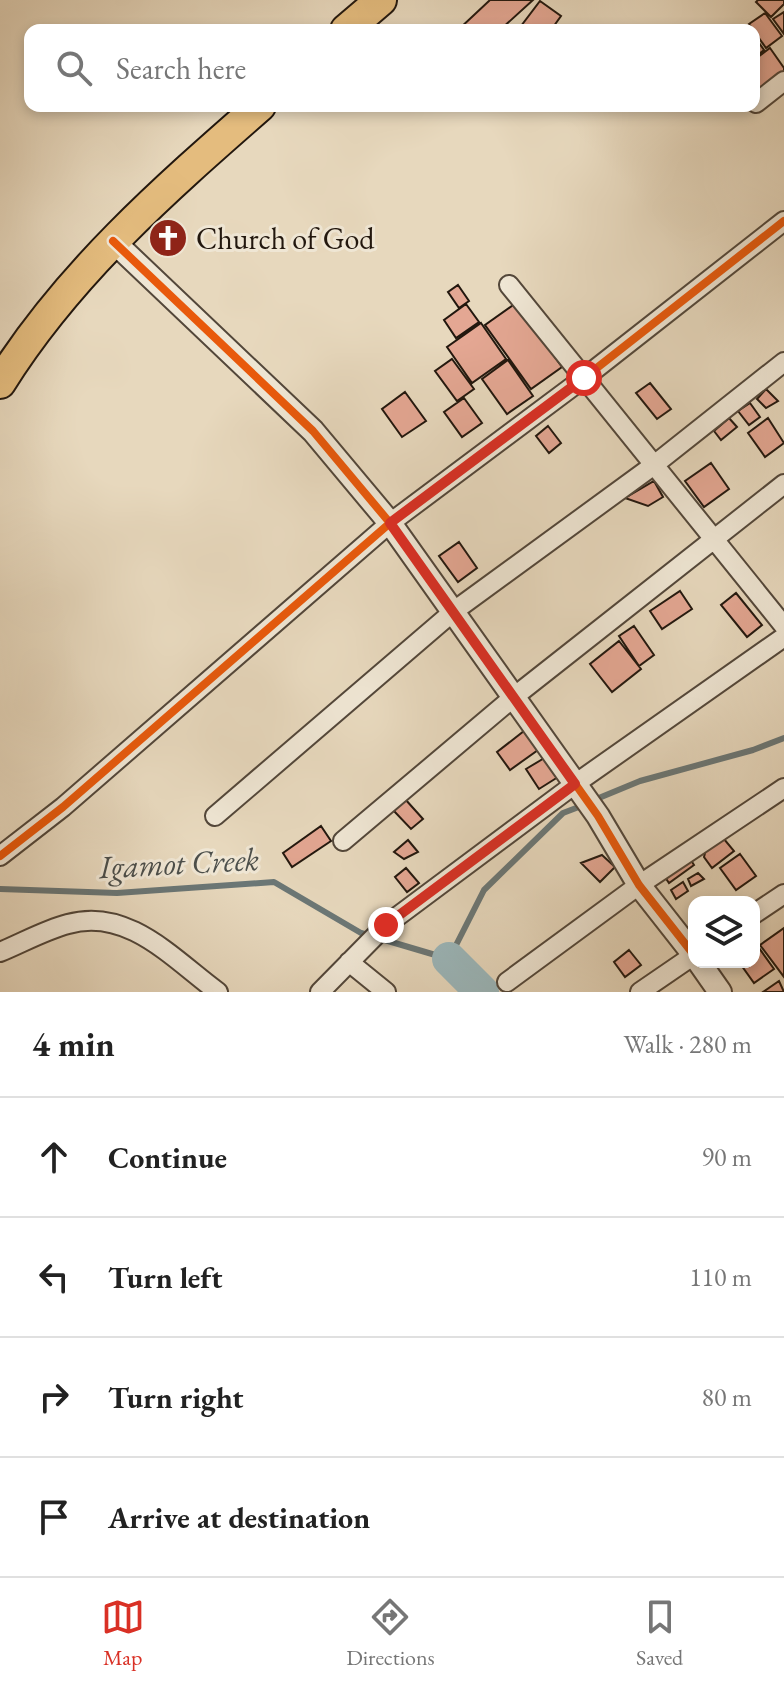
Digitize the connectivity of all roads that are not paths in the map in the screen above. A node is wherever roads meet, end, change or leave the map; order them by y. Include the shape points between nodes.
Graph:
1 (381, 0) edge
2 (353, 24) edge
3 (784, 81) edge
4 (760, 100) edge
5 (253, 112) edge
6 (784, 221) edge
7 (113, 241) junction
8 (509, 285) dead end
9 (784, 362) edge
10 (584, 378) junction
11 (0, 383) edge
12 (654, 465) junction
13 (784, 484) edge
14 (390, 523) junction
15 (714, 539) junction
16 (454, 611) junction
17 (784, 626) edge
18 (784, 637) edge
19 (515, 696) junction
20 (784, 788) edge
21 (580, 790) junction
22 (215, 816) dead end
23 (343, 841) dead end
24 (0, 856) edge
25 (639, 885) junction
26 (784, 894) edge
27 (760, 910) edge
28 (688, 947) edge
29 (0, 952) edge
30 (355, 955) junction
31 (688, 959) edge
32 (703, 968) edge
33 (507, 982) dead end
34 (218, 992) edge
35 (320, 992) edge
36 (386, 992) edge
37 (640, 992) edge
38 (720, 992) edge

1 - 2 highway
3 - 4 street
5 - 7 highway
6 - 10 street
7 - 11 highway via 50,311
7 - 14 street via 313,431
8 - 10 street
9 - 12 street
10 - 12 street
10 - 14 street
12 - 15 street
12 - 16 street
13 - 15 street
14 - 16 street
14 - 24 street
15 - 17 street
15 - 19 street
16 - 19 street
16 - 22 street
18 - 21 street
19 - 21 street
19 - 23 street
20 - 25 street
21 - 25 street
21 - 30 street via 386,925
25 - 28 street
25 - 33 street
26 - 27 street
29 - 34 street via 66,924 117,923 137,930
30 - 35 street
30 - 36 street
31 - 37 street
32 - 38 street

